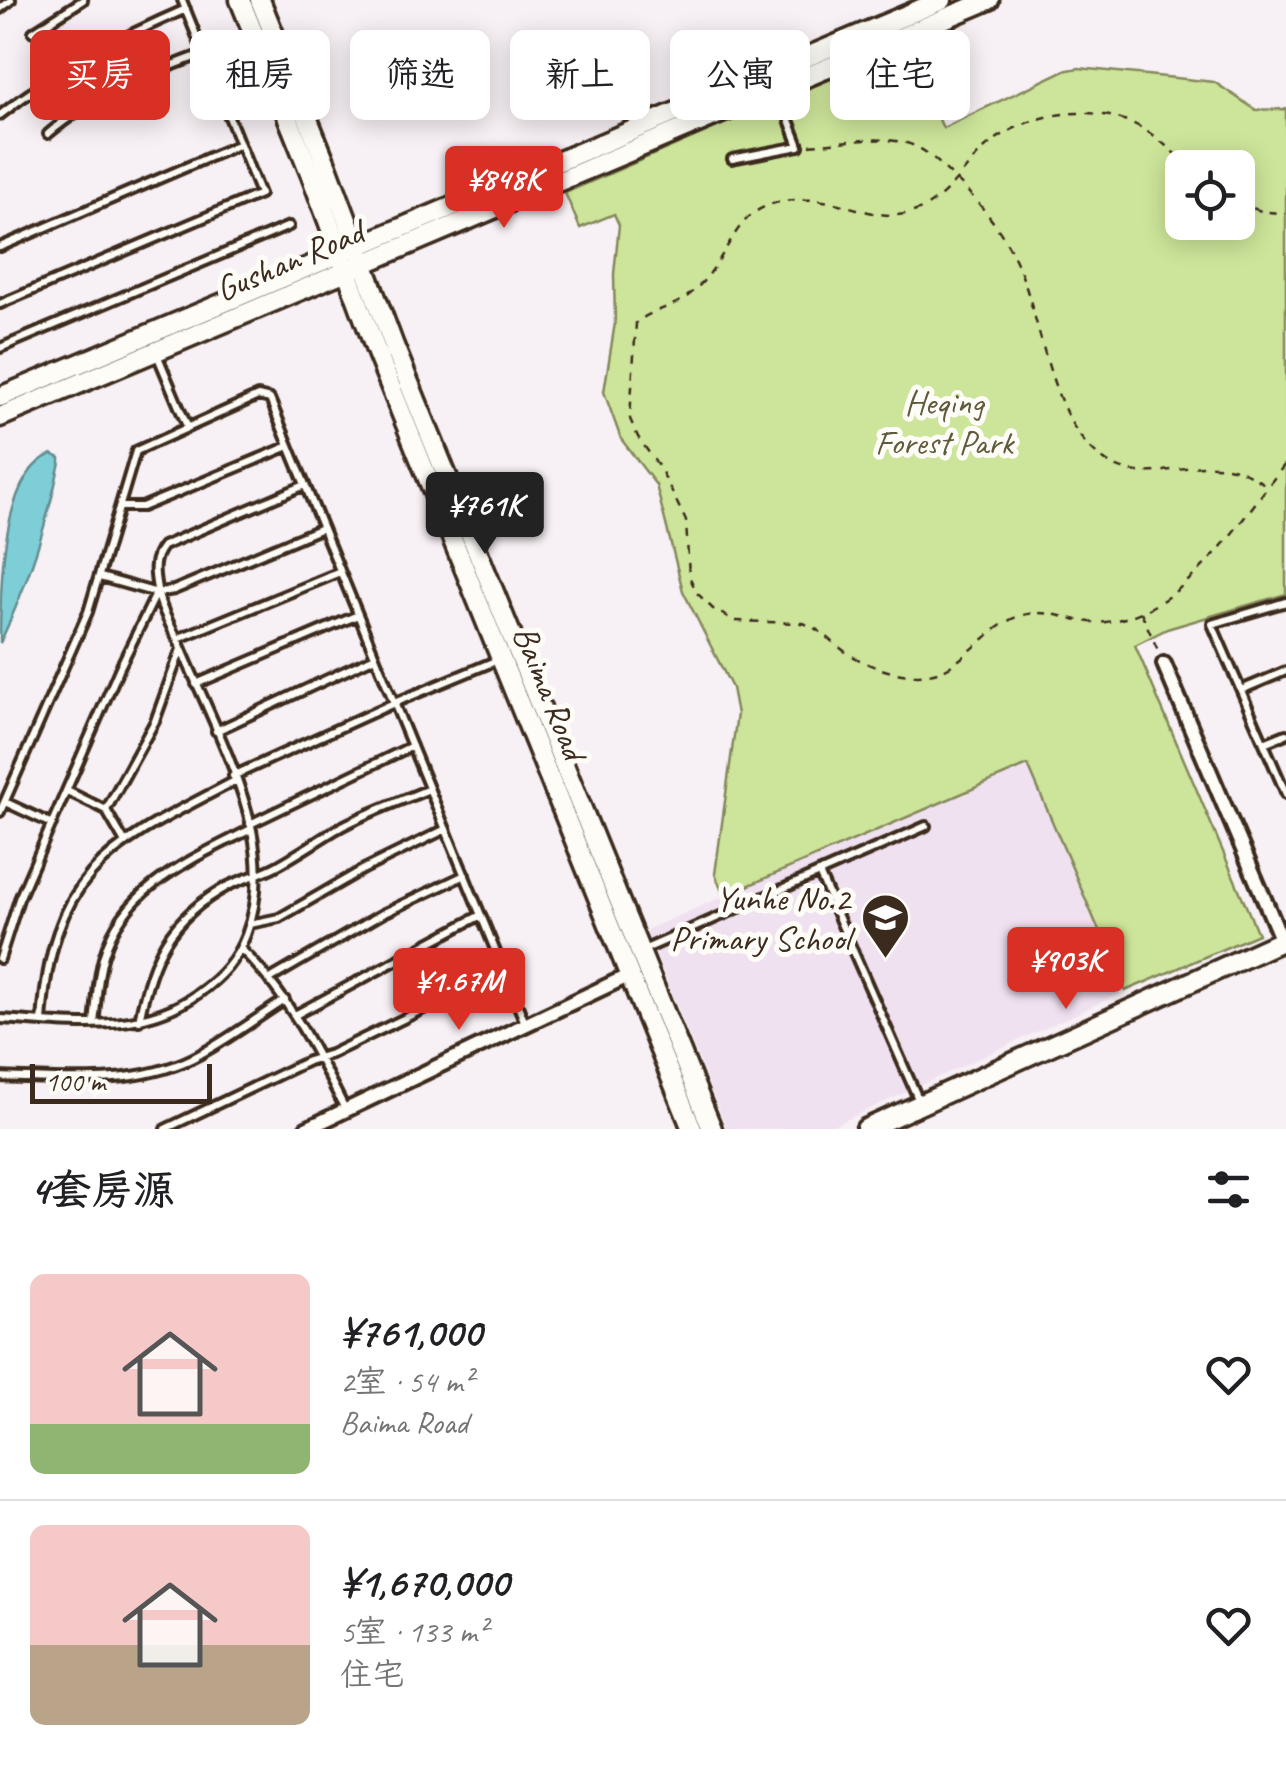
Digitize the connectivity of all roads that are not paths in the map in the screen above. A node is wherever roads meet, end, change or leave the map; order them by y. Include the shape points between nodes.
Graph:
1 (11, 0) edge
2 (82, 0) edge
3 (240, 0) edge
4 (260, 0) edge
5 (942, 0) edge
6 (989, 0) edge
7 (184, 4) edge
8 (0, 9) edge
9 (36, 30) edge
10 (194, 30) edge
11 (252, 30) edge
12 (190, 59) edge
13 (810, 76) edge
14 (0, 115) edge
15 (230, 120) edge
16 (291, 120) edge
17 (700, 120) edge
18 (789, 120) edge
19 (48, 134) dead end
20 (240, 144) junction
21 (732, 159) dead end
22 (290, 226) dead end
23 (0, 247) edge
24 (352, 259) junction
25 (0, 304) edge
26 (0, 348) edge
27 (156, 351) junction
28 (0, 397) edge
29 (0, 416) edge
30 (187, 426) junction
31 (288, 446) junction
32 (304, 485) junction
33 (121, 507) junction
34 (322, 528) junction
35 (340, 572) junction
36 (100, 576) junction
37 (157, 593) junction
38 (1286, 602) edge
39 (358, 615) junction
40 (177, 639) junction
41 (181, 648) junction
42 (375, 657) junction
43 (501, 659) junction
44 (1164, 664) road end
45 (1286, 671) edge
46 (196, 684) junction
47 (1240, 690) junction
48 (394, 702) junction
49 (216, 731) junction
50 (1286, 734) edge
51 (1264, 744) junction
52 (412, 746) junction
53 (234, 778) junction
54 (430, 789) junction
55 (67, 791) junction
56 (1286, 794) edge
57 (5, 802) junction
58 (106, 810) junction
59 (0, 812) edge
60 (52, 824) junction
61 (251, 826) junction
62 (926, 826) dead end
63 (446, 830) junction
64 (124, 841) junction
65 (256, 873) junction
66 (818, 873) junction
67 (465, 875) junction
68 (481, 916) junction
69 (250, 924) junction
70 (1285, 944) edge
71 (240, 948) junction
72 (640, 952) junction
73 (0, 959) edge
74 (504, 970) junction
75 (630, 975) junction
76 (270, 979) junction
77 (285, 1000) junction
78 (295, 1016) junction
79 (0, 1019) edge
80 (42, 1022) junction
81 (139, 1022) junction
82 (94, 1024) junction
83 (526, 1024) junction
84 (319, 1058) junction
85 (0, 1077) edge
86 (921, 1104) junction
87 (346, 1110) junction
88 (165, 1129) edge
89 (306, 1129) edge
90 (692, 1129) edge
91 (712, 1129) edge
92 (866, 1129) edge

1 - 8 lane
2 - 9 lane
3 - 11 street, Baima Road
4 - 24 street, Baima Road
5 - 24 street, Gushan Road
6 - 13 street, Gushan Road
7 - 10 lane
7 - 14 lane via 66,68
12 - 19 lane via 116,88
15 - 20 lane
16 - 24 street, Baima Road
17 - 24 street, Gushan Road
18 - 21 lane via 799,146
20 - 23 lane
20 - 25 lane via 260,194
22 - 26 lane
24 - 27 street, Gushan Road
24 - 28 street, Gushan Road
24 - 43 street, Baima Road
24 - 72 street, Baima Road via 394,346
27 - 29 street, Gushan Road
27 - 30 lane
30 - 31 lane via 258,396 270,399
30 - 33 lane via 136,451
31 - 32 lane
31 - 33 lane via 142,506
32 - 34 lane
32 - 37 lane via 163,546 155,559
33 - 36 lane
34 - 35 lane
34 - 37 lane
35 - 39 lane
35 - 40 lane
36 - 37 lane
36 - 57 lane
37 - 40 lane
37 - 55 lane
38 - 47 lane via 1212,624
39 - 42 lane
39 - 46 lane
40 - 41 lane
41 - 46 lane
41 - 58 lane via 155,721
42 - 48 lane
42 - 49 lane
43 - 48 lane
43 - 75 street, Baima Road
44 - 70 street
45 - 47 lane
46 - 49 lane
47 - 51 lane
48 - 52 lane
48 - 53 lane
49 - 53 lane
50 - 51 lane
51 - 56 lane
52 - 54 lane
52 - 61 lane
53 - 61 lane
53 - 64 lane
54 - 63 lane
54 - 65 lane
55 - 58 lane
55 - 60 lane
57 - 59 lane
57 - 60 lane
58 - 64 lane
60 - 73 lane
61 - 65 lane
61 - 82 lane via 170,872 124,915 105,950
62 - 66 lane
63 - 67 lane
63 - 69 lane via 279,918
64 - 80 lane via 74,896 50,966
65 - 69 lane
65 - 81 lane via 209,898 172,931 150,970
66 - 72 lane
66 - 86 lane
67 - 68 lane
67 - 76 lane
68 - 74 lane
68 - 78 lane
69 - 71 lane
70 - 86 street
71 - 76 lane
71 - 81 lane via 217,980 178,1007
72 - 91 street, Baima Road
74 - 83 lane
74 - 84 lane
75 - 83 street
75 - 90 street, Baima Road
76 - 77 lane
77 - 78 lane
77 - 85 lane via 166,1068 96,1079
78 - 84 lane
79 - 80 lane
80 - 82 lane
81 - 82 lane
83 - 87 street
84 - 87 lane
84 - 88 lane
86 - 92 street
87 - 89 street

